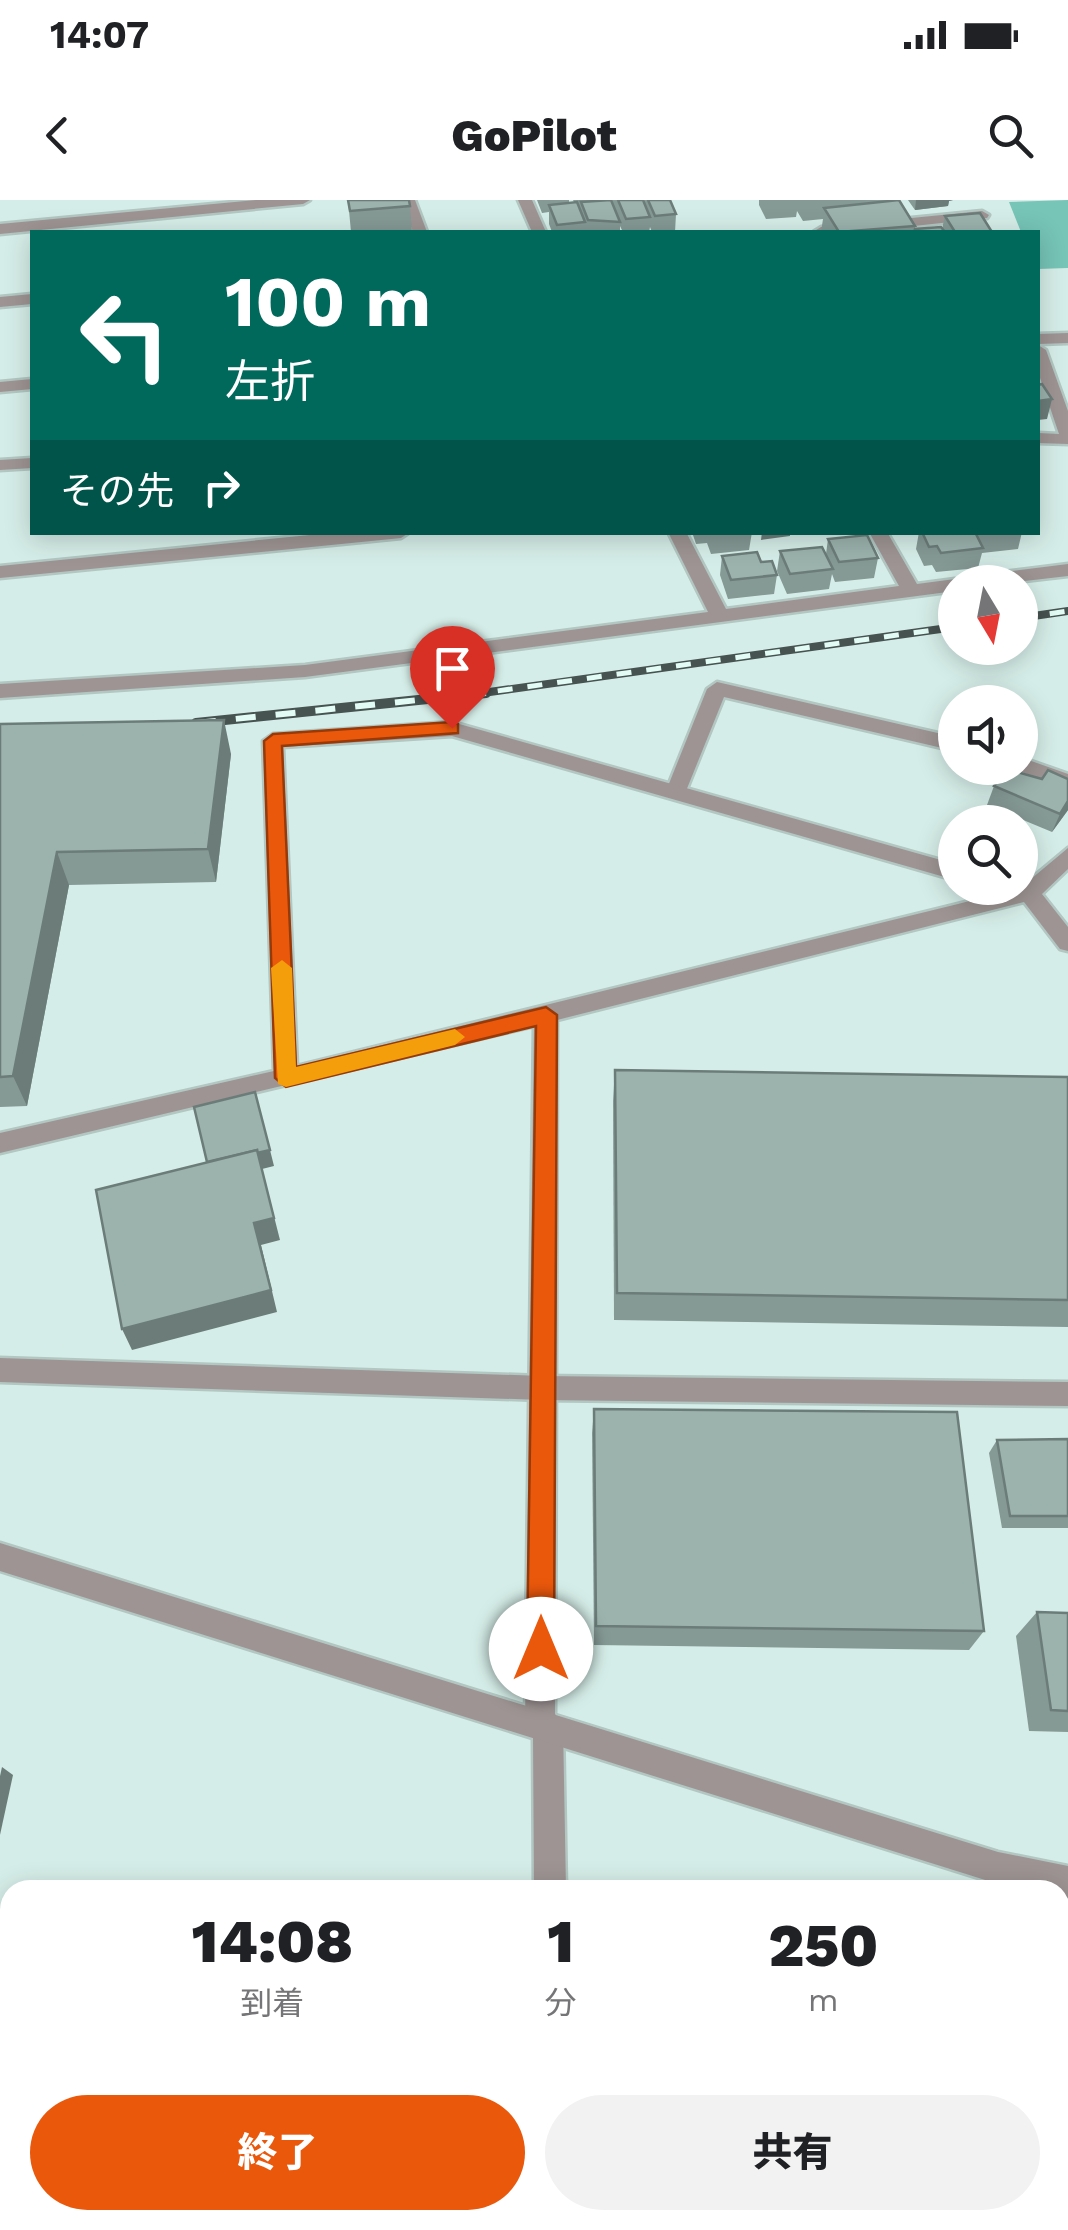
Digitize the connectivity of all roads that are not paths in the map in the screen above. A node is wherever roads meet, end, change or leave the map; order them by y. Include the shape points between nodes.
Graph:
1 (303, 200) edge
2 (408, 200) edge
3 (525, 200) edge
4 (974, 200) edge
5 (982, 216) junction
6 (0, 229) edge
7 (419, 230) edge
8 (538, 230) edge
9 (841, 230) edge
10 (991, 230) edge
11 (30, 299) edge
12 (0, 302) edge
13 (1040, 338) edge
14 (1068, 338) edge
15 (1040, 356) edge
16 (30, 384) edge
17 (0, 387) edge
18 (1068, 437) edge
19 (1040, 438) edge
20 (30, 462) edge
21 (0, 465) edge
22 (371, 535) edge
23 (680, 535) edge
24 (880, 535) edge
25 (1068, 570) edge
26 (0, 572) edge
27 (1038, 574) edge
28 (938, 587) edge
29 (912, 591) junction
30 (720, 616) junction
31 (0, 691) edge
32 (938, 740) edge
33 (1038, 771) edge
34 (1068, 782) edge
35 (676, 791) junction
36 (1068, 856) edge
37 (938, 867) edge
38 (1038, 880) edge
39 (1038, 889) edge
40 (1068, 889) edge
41 (1038, 904) edge
42 (965, 905) edge
43 (1068, 943) edge
44 (546, 1015) junction
45 (286, 1078) junction
46 (0, 1142) edge
47 (0, 1370) edge
48 (542, 1388) junction
49 (1068, 1394) edge
50 (0, 1557) edge
51 (544, 1724) junction
52 (550, 1880) edge
53 (1058, 1880) edge

1 - 6 street
2 - 7 street
3 - 8 street
4 - 5 street
5 - 9 street
5 - 10 street
11 - 12 street
13 - 14 street
15 - 18 street
16 - 17 street
18 - 19 street
20 - 21 street
22 - 26 street
23 - 30 street
24 - 29 street
25 - 27 street
28 - 29 street
29 - 30 street
30 - 31 street via 305,671
32 - 35 street via 717,688
33 - 34 street
35 - 37 street
35 - 45 street via 452,728 273,741
36 - 38 street
39 - 40 street
41 - 43 street
42 - 44 street
44 - 45 street
44 - 48 street
45 - 46 street
47 - 48 street
48 - 49 street
48 - 51 street
50 - 51 street
51 - 52 street
51 - 53 street via 998,1868

